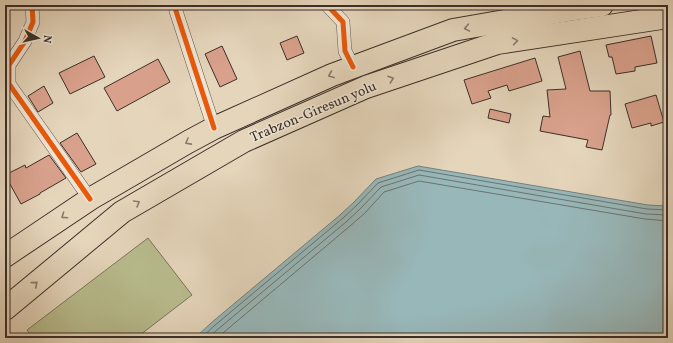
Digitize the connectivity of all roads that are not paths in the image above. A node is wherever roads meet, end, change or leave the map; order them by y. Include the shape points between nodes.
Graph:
1 (32, 5) edge
2 (175, 5) edge
3 (327, 5) edge
4 (343, 5) edge
5 (602, 5) edge
6 (668, 17) edge
7 (343, 22) junction
8 (353, 67) junction
9 (214, 128) junction
10 (90, 199) junction
11 (5, 256) edge
12 (5, 309) edge

1 - 10 street via 33,22 25,41 8,65 9,84
2 - 9 street
3 - 7 street
4 - 7 street
5 -> 8 highway, Trabzon-Giresun yolu via 453,30
12 -> 6 highway, Trabzon-Giresun yolu via 122,212 244,141 366,87 497,43
7 - 8 street via 345,51
8 -> 9 highway, Trabzon-Giresun yolu
9 -> 10 highway, Trabzon-Giresun yolu
10 -> 11 highway, Trabzon-Giresun yolu

